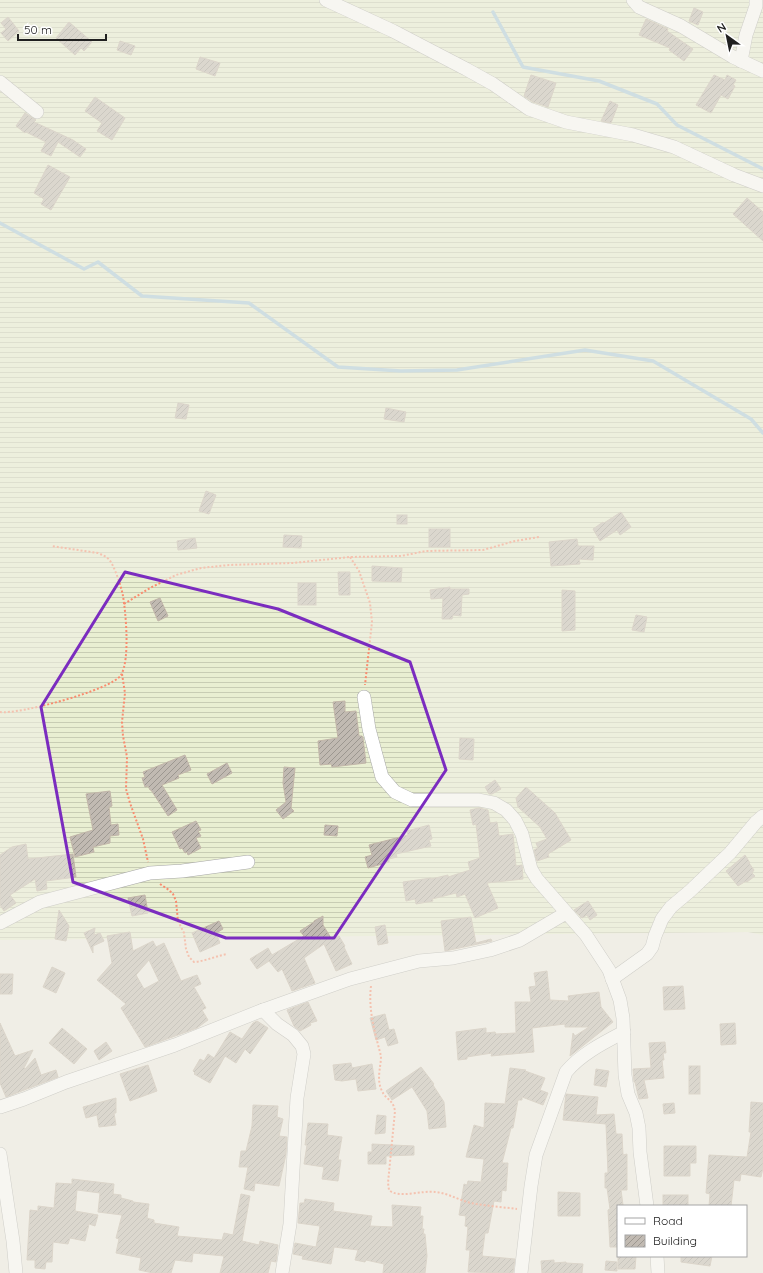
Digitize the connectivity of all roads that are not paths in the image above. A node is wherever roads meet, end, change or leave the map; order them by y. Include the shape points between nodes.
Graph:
1 (326, 0) edge
2 (633, 0) edge
3 (756, 0) edge
4 (741, 61) junction
5 (763, 71) edge
6 (0, 82) edge
7 (37, 112) dead end
8 (763, 186) edge
9 (364, 697) road end
10 (763, 816) edge
11 (248, 862) dead end
12 (566, 913) junction
13 (0, 923) edge
14 (612, 979) junction
15 (263, 1010) junction
16 (624, 1032) junction
17 (0, 1107) edge
18 (0, 1154) edge
19 (647, 1205) edge
20 (657, 1257) edge
21 (16, 1273) edge
22 (282, 1273) edge
23 (521, 1273) edge
24 (658, 1273) edge

1 - 8 street via 466,69 529,109 566,122 633,135 674,147
2 - 4 street via 639,7 681,26
3 - 4 street
4 - 5 street
6 - 7 street
9 - 12 street via 369,729 382,777 395,792 412,800 479,800 494,803 506,810 522,834 531,869
10 - 14 street via 730,853 670,907 647,954
11 - 13 street via 182,871 153,872 40,902
12 - 14 street via 586,935
12 - 15 street via 520,940 490,950 453,958 419,961 372,973
14 - 16 street via 621,1006
15 - 17 street via 174,1045
15 - 22 street via 276,1024 293,1035 302,1046 304,1054 297,1098 290,1224
16 - 19 street via 625,1074 628,1094 636,1112 639,1128
16 - 23 street via 583,1056 566,1072 536,1156
18 - 21 street
20 - 24 street

